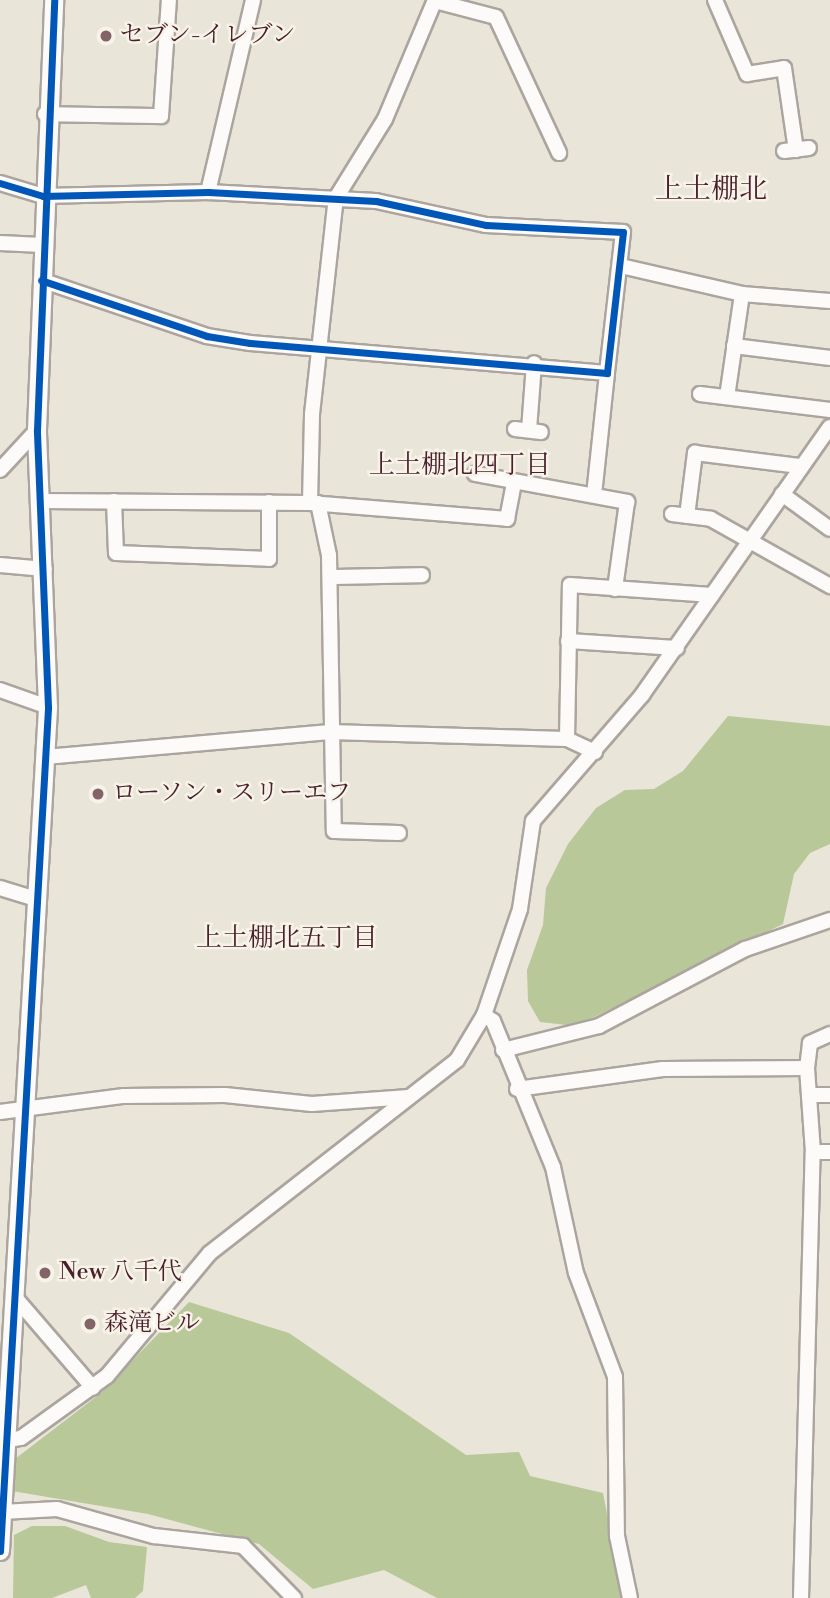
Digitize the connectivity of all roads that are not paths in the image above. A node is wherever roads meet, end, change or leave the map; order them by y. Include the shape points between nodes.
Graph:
1 (54, 0) edge
2 (169, 0) edge
3 (253, 0) edge
4 (715, 0) edge
5 (435, 1) edge
6 (45, 114) junction
7 (797, 150) dead end
8 (559, 153) dead end
9 (0, 183) edge
10 (208, 192) junction
11 (43, 196) junction
12 (336, 198) junction
13 (0, 243) edge
14 (42, 245) junction
15 (621, 266) junction
16 (41, 280) junction
17 (742, 294) junction
18 (830, 301) edge
19 (734, 346) junction
20 (318, 349) junction
21 (830, 358) edge
22 (534, 363) junction
23 (607, 373) junction
24 (700, 394) dead end
25 (726, 397) junction
26 (830, 410) edge
27 (830, 427) edge
28 (37, 430) junction
29 (528, 430) dead end
30 (1, 466) edge
31 (799, 466) junction
32 (475, 474) dead end
33 (514, 482) junction
34 (782, 494) junction
35 (594, 495) junction
36 (39, 500) junction
37 (114, 501) junction
38 (268, 502) junction
39 (314, 503) junction
40 (830, 529) edge
41 (753, 540) junction
42 (0, 565) edge
43 (45, 569) junction
44 (422, 575) dead end
45 (330, 577) junction
46 (830, 586) edge
47 (615, 589) junction
48 (712, 595) junction
49 (568, 641) junction
50 (677, 648) junction
51 (0, 690) edge
52 (48, 707) junction
53 (330, 732) junction
54 (567, 740) junction
55 (595, 752) junction
56 (45, 757) junction
57 (399, 833) dead end
58 (0, 888) edge
59 (37, 899) junction
60 (830, 920) edge
61 (484, 1015) junction
62 (830, 1034) edge
63 (503, 1050) junction
64 (807, 1068) junction
65 (517, 1089) junction
66 (809, 1095) junction
67 (830, 1095) edge
68 (410, 1097) junction
69 (25, 1108) junction
70 (0, 1112) edge
71 (813, 1152) junction
72 (830, 1152) edge
73 (10, 1286) edge
74 (93, 1388) junction
75 (4, 1434) edge
76 (1, 1524) edge
77 (0, 1551) edge
78 (293, 1598) edge
79 (630, 1598) edge
80 (801, 1598) edge

1 - 6 street
2 - 6 street via 161,116
3 - 10 street
4 - 7 street via 747,74 784,68
5 - 8 street via 496,17
5 - 12 street via 385,119
6 - 11 street
9 - 11 street
10 - 11 street
10 - 12 street
11 - 14 street
12 - 15 street via 485,225 623,232
12 - 20 street
13 - 14 street
14 - 16 street
15 - 17 street
15 - 23 street
16 - 20 street via 207,336
16 - 28 street
17 - 18 street
17 - 19 street
19 - 21 street
19 - 25 street
20 - 22 street
20 - 39 street
22 - 23 street
22 - 29 street
23 - 35 street
24 - 25 street
25 - 26 street
27 - 31 street
28 - 30 street
28 - 36 street
31 - 34 street
31 - 41 street via 695,453 680,515 711,519
32 - 33 street
33 - 35 street
33 - 39 street via 507,519
34 - 40 street
34 - 41 street
35 - 47 street via 627,502
36 - 37 street
36 - 43 street
37 - 38 street
37 - 38 street via 116,553 269,559
38 - 39 street
39 - 45 street
41 - 46 street via 824,588
41 - 48 street
42 - 43 street
43 - 52 street
44 - 45 street
45 - 53 street
47 - 48 street
47 - 49 street via 570,586
48 - 50 street
49 - 50 street
49 - 54 street
50 - 55 street
51 - 52 street
52 - 56 street
53 - 54 street
53 - 56 street
53 - 57 street via 334,831
54 - 55 street
55 - 61 street via 533,821 520,909
56 - 59 street
58 - 59 street
59 - 69 street
60 - 63 street via 745,949 588,1030
61 - 63 street via 493,1021
61 - 68 street via 457,1059
62 - 64 street via 810,1043
63 - 65 street
64 - 65 street via 663,1069
64 - 66 street
65 - 79 street via 555,1174 576,1273 615,1377 617,1536
66 - 67 street
66 - 71 street
68 - 69 street via 312,1104 225,1095 124,1096
68 - 74 street via 210,1254
69 - 70 street
69 - 73 street
71 - 72 street
71 - 80 street
73 - 74 street
73 - 75 street
74 - 75 street via 21,1438
75 - 76 street
76 - 77 street
76 - 78 street via 57,1509 154,1536 243,1546

